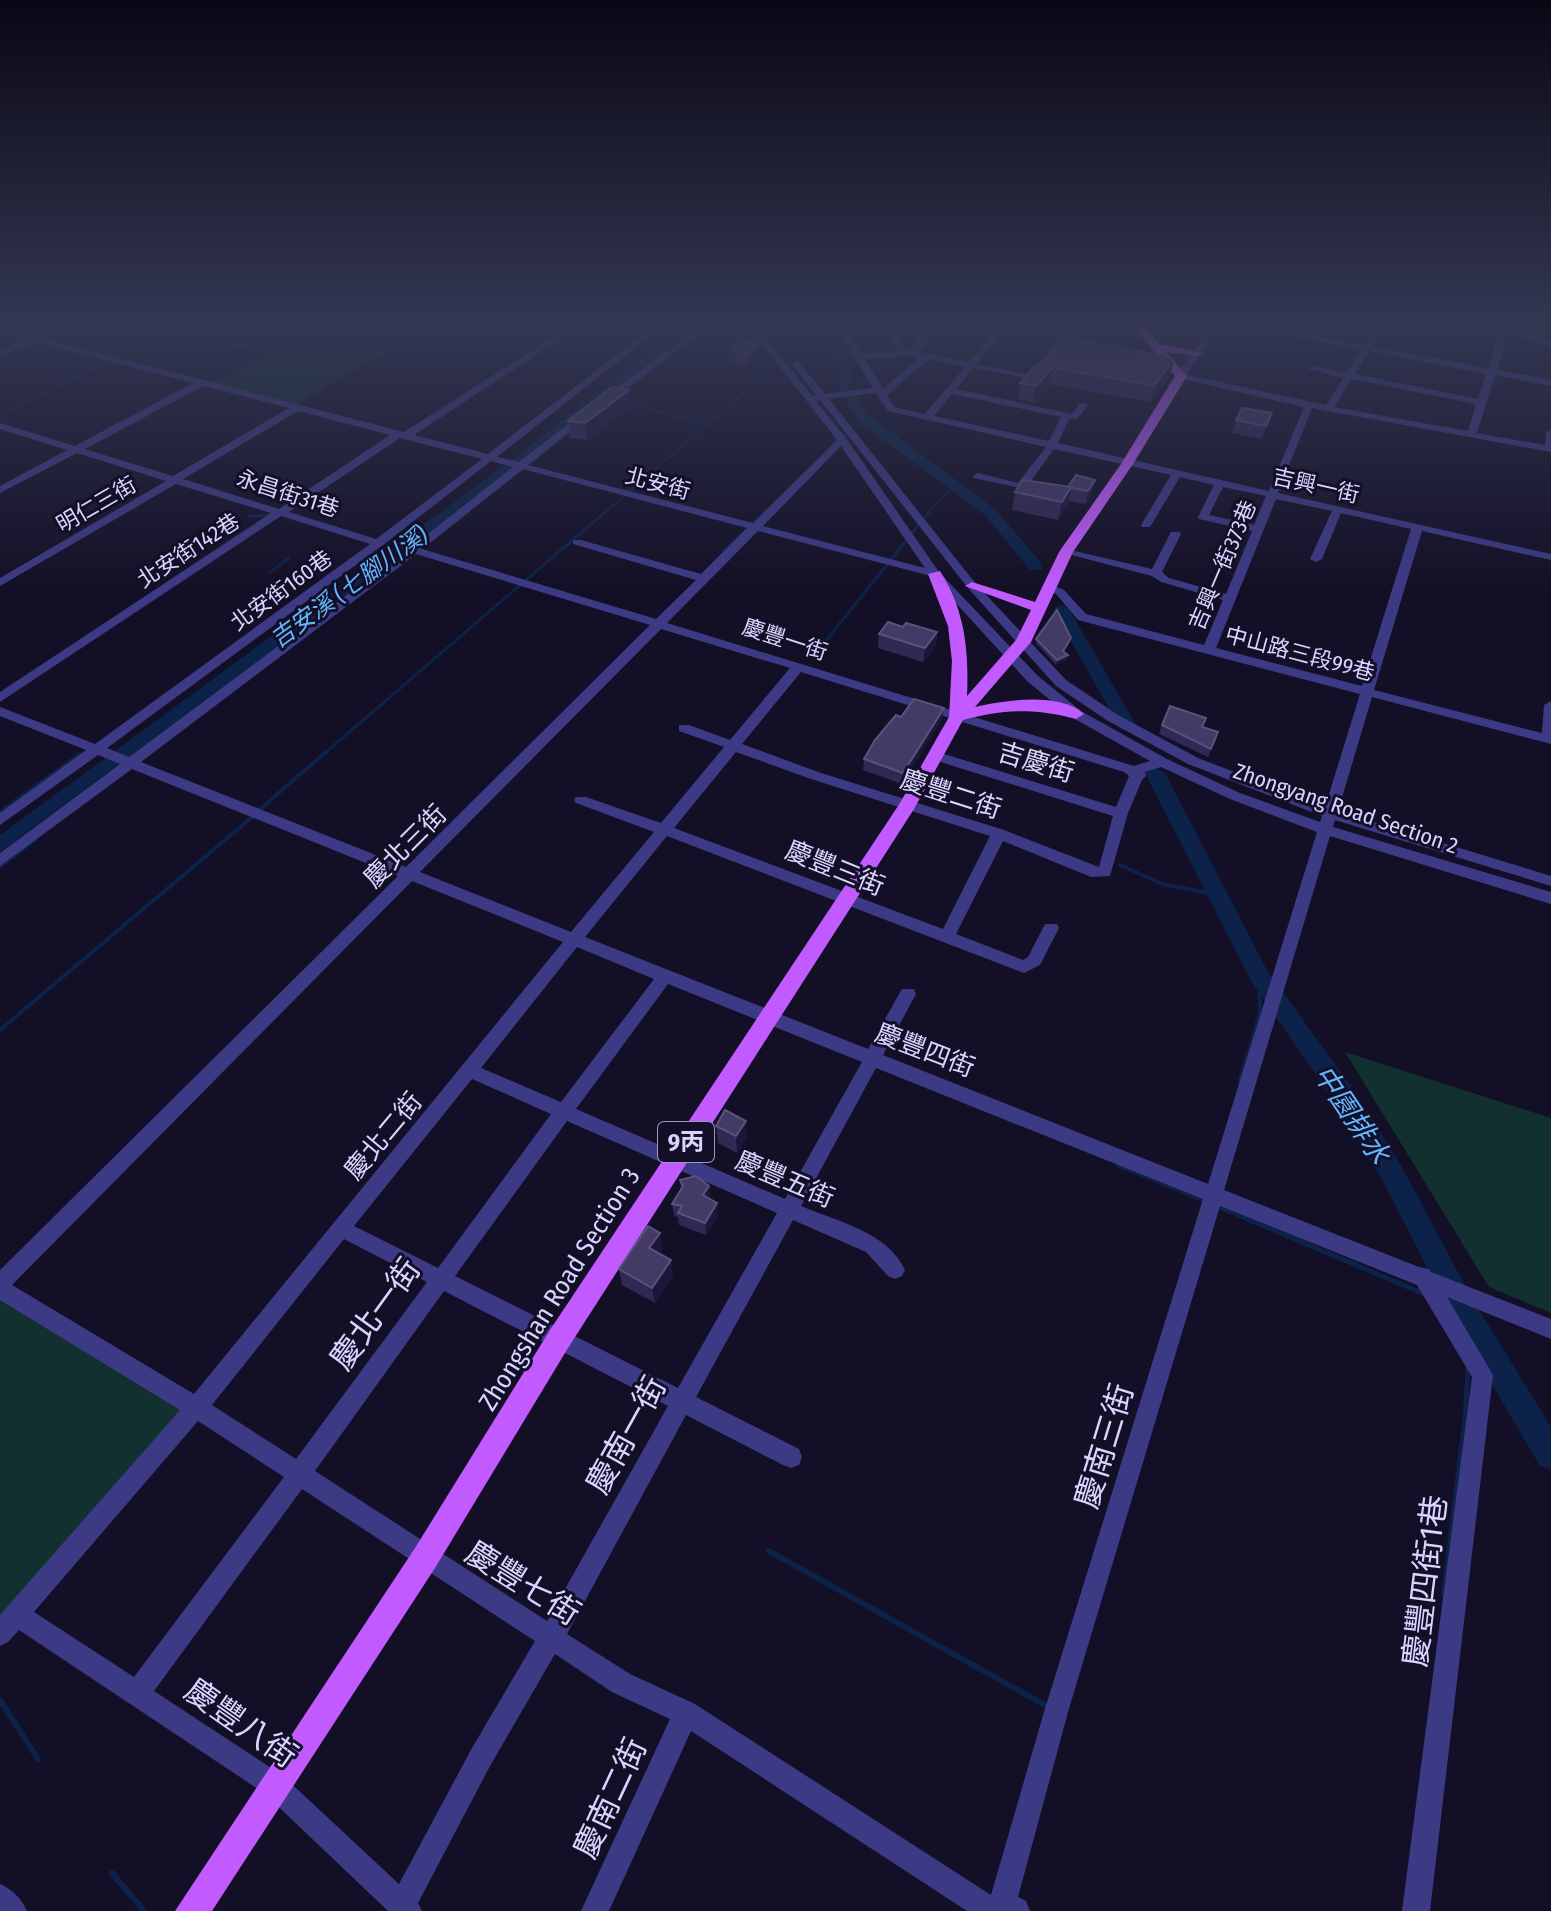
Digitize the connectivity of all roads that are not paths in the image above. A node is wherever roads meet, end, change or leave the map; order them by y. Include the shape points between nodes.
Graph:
1 (147, 412) edge
2 (289, 412) edge
3 (306, 412) edge
4 (438, 412) edge
5 (551, 412) edge
6 (587, 412) edge
7 (827, 412) edge
8 (831, 412) edge
9 (904, 412) edge
10 (932, 412) edge
11 (1048, 412) edge
12 (1078, 412) edge
13 (1159, 412) edge
14 (1306, 412) edge
15 (1363, 412) edge
16 (1477, 412) edge
17 (1066, 416) junction
18 (927, 418) junction
19 (0, 426) edge
20 (1472, 433) junction
21 (1551, 433) edge
22 (400, 436) junction
23 (842, 440) junction
24 (1052, 445) junction
25 (78, 449) junction
26 (1550, 449) edge
27 (491, 460) junction
28 (1127, 464) junction
29 (514, 466) junction
30 (1176, 475) junction
31 (978, 476) dead end
32 (178, 479) junction
33 (1219, 485) junction
34 (0, 490) edge
35 (1273, 496) junction
36 (1337, 511) junction
37 (283, 512) junction
38 (1146, 525) dead end
39 (752, 528) junction
40 (1417, 528) junction
41 (1258, 529) junction
42 (1175, 534) dead end
43 (577, 542) dead end
44 (379, 543) junction
45 (414, 550) junction
46 (1066, 552) junction
47 (1551, 557) edge
48 (1316, 559) dead end
49 (1156, 573) junction
50 (935, 574) junction
51 (703, 578) junction
52 (0, 583) edge
53 (972, 586) junction
54 (1044, 598) junction
55 (1228, 598) junction
56 (657, 622) junction
57 (1018, 649) junction
58 (1209, 649) junction
59 (799, 666) junction
60 (1365, 692) junction
61 (0, 698) edge
62 (1551, 705) edge
63 (0, 711) edge
64 (1076, 714) junction
65 (957, 717) junction
66 (684, 728) dead end
67 (1549, 740) edge
68 (735, 744) junction
69 (95, 751) junction
70 (936, 756) junction
71 (1162, 762) junction
72 (129, 764) junction
73 (1139, 776) junction
74 (581, 800) dead end
75 (908, 805) junction
76 (1121, 813) junction
77 (0, 820) edge
78 (1326, 821) junction
79 (663, 828) junction
80 (999, 834) junction
81 (0, 861) edge
82 (410, 875) junction
83 (1551, 881) edge
84 (845, 898) junction
85 (1551, 898) edge
86 (1051, 928) dead end
87 (574, 937) junction
88 (947, 937) junction
89 (666, 975) junction
90 (908, 994) dead end
91 (768, 1019) junction
92 (872, 1057) junction
93 (471, 1071) junction
94 (563, 1110) junction
95 (674, 1160) junction
96 (1216, 1195) junction
97 (787, 1208) junction
98 (340, 1228) junction
99 (895, 1270) dead end
100 (1422, 1275) junction
101 (442, 1277) junction
102 (0, 1286) edge
103 (1551, 1329) edge
104 (559, 1339) junction
105 (682, 1400) junction
106 (196, 1407) junction
107 (791, 1457) dead end
108 (298, 1472) junction
109 (425, 1558) junction
110 (8, 1624) edge
111 (551, 1638) junction
112 (138, 1692) junction
113 (686, 1713) junction
114 (273, 1784) junction
115 (0, 1898) edge
116 (1007, 1908) edge
117 (405, 1909) edge
118 (13, 1911) edge
119 (192, 1911) edge
120 (595, 1911) edge
121 (1416, 1911) edge

1 - 25 street
2 - 32 street, 明仁三街
3 - 22 street, 北安街
4 - 22 street, 北安街142巷
5 - 27 street, 北安街160巷
6 - 29 street
7 - 23 street, Zhongyang Road Section 2
8 - 53 street, Zhongyang Road Section 2
9 - 18 street, 吉興一街
10 - 18 street
11 - 17 street
12 - 17 street
13 - 28 main road, Zhongshan Road Section 3 / 9丙
14 - 35 street, 吉興一街373巷
15 - 20 street
16 - 20 street
17 - 24 street
18 - 24 street, 吉興一街
19 - 25 street, 永昌街31巷
20 - 26 street
21 - 26 street
22 - 27 street, 北安街
22 - 37 street, 北安街142巷
23 - 39 street, 慶北三街
23 - 50 street, Zhongyang Road Section 2
24 - 28 street, 吉興一街
24 - 31 street via 1021,487
25 - 32 street, 永昌街31巷
25 - 34 street
27 - 29 street, 北安街
27 - 44 street, 北安街160巷
28 - 30 street, 吉興一街
28 - 46 main road, Zhongshan Road Section 3 / 9丙
29 - 39 street, 北安街
29 - 45 street
30 - 33 street, 吉興一街
30 - 38 street
32 - 37 street, 永昌街31巷
32 - 52 street, 明仁三街
33 - 35 street, 吉興一街
33 - 41 street via 1203,517
35 - 36 street, 吉興一街
35 - 41 street, 吉興一街373巷
36 - 40 street, 吉興一街
36 - 48 street
37 - 44 street, 永昌街31巷
37 - 61 street, 北安街142巷
39 - 50 street, 北安街
39 - 51 street, 慶北三街
40 - 47 street, 吉興一街
40 - 60 street
41 - 55 street, 吉興一街373巷
42 - 49 street
43 - 51 street
44 - 69 street, 北安街160巷
45 - 56 street, 慶豐一街
45 - 72 street
46 - 49 street
46 - 54 main road, Zhongshan Road Section 3 / 9丙
49 - 55 street
50 - 57 street, Zhongyang Road Section 2
50 - 65 main road via 955,615 961,661
51 - 56 street, 慶北三街
53 - 54 main road
53 - 57 street, Zhongyang Road Section 2
54 - 57 main road, Zhongshan Road Section 3 / 9丙
54 - 58 street, 中山路三段99巷 via 1060,592 1082,617
55 - 58 street, 吉興一街373巷
56 - 59 street, 慶豐一街
56 - 82 street, 慶北三街
57 - 64 street, Zhongyang Road Section 2 via 1033,679
57 - 65 main road, Zhongshan Road Section 3 / 9丙
57 - 78 street, Zhongyang Road Section 2 via 1113,718
58 - 60 street, 中山路三段99巷
59 - 65 street, 慶豐一街
59 - 68 street, 慶北二街
60 - 67 street, 中山路三段99巷
60 - 78 street
62 - 67 street
63 - 69 street, 慶豐四街
64 - 65 main road via 1024,702
64 - 71 street, Zhongyang Road Section 2
65 - 70 main road, Zhongshan Road Section 3 / 9丙
65 - 73 street, 慶豐一街
66 - 68 street, 慶豐二街
68 - 75 street, 慶豐二街
68 - 79 street, 慶北二街
69 - 72 street, 慶豐四街
69 - 77 street, 北安街160巷
70 - 75 main road, Zhongshan Road Section 3 / 9丙
70 - 76 street, 吉慶街
71 - 73 street via 1139,769
71 - 78 street, Zhongyang Road Section 2 via 1235,796
72 - 81 street
72 - 82 street, 慶豐四街
73 - 76 street, 慶豐二街
74 - 79 street, 慶豐三街
75 - 80 street, 慶豐二街
75 - 84 main road, Zhongshan Road Section 3 / 9丙
76 - 80 street, 慶豐二街 via 1105,872
78 - 83 street, Zhongyang Road Section 2
78 - 85 street, Zhongyang Road Section 2
78 - 96 street, 慶南三街
79 - 84 street, 慶豐三街
79 - 87 street, 慶北二街
80 - 88 street
82 - 87 street, 慶豐四街
82 - 102 street, 慶北三街
84 - 88 street, 慶豐三街
84 - 91 main road, Zhongshan Road Section 3 / 9丙
86 - 88 street, 慶豐三街 via 1034,961 1024,967
87 - 89 street, 慶豐四街
87 - 93 street, 慶北二街
89 - 91 street, 慶豐四街
89 - 94 street, 慶北一街
90 - 92 street, 慶南一街
91 - 92 street, 慶豐四街
91 - 95 main road, Zhongshan Road Section 3 / 9丙
92 - 96 street, 慶豐四街
92 - 97 street, 慶南一街
93 - 94 street, 慶豐五街
93 - 98 street, 慶北二街
94 - 95 street, 慶豐五街
94 - 101 street, 慶北一街
95 - 97 street, 慶豐五街
95 - 104 main road, Zhongshan Road Section 3 / 9丙
96 - 100 street, 慶豐四街
96 - 116 street, 慶南三街 via 1061,1697
97 - 99 street, 慶豐五街 via 873,1246
97 - 105 street, 慶南一街
98 - 101 street
98 - 106 street, 慶北二街
100 - 103 street, 慶豐四街
100 - 121 street, 慶豐四街1巷 via 1483,1375
101 - 104 street
101 - 108 street, 慶北一街
102 - 106 street, 慶豐七街
104 - 105 street
104 - 109 main road, Zhongshan Road Section 3 / 9丙
105 - 107 street
105 - 111 street, 慶南一街
106 - 108 street, 慶豐七街
106 - 110 street, 慶北二街
108 - 109 street, 慶豐七街
108 - 112 street, 慶北一街
109 - 111 street, 慶豐七街
109 - 114 main road, Zhongshan Road Section 3 / 9丙
110 - 112 street, 慶豐八街
111 - 113 street, 慶豐七街 via 621,1683
111 - 117 street, 慶南一街 via 481,1757
112 - 114 street, 慶豐八街
113 - 116 street, 慶豐七街 via 990,1910
113 - 120 street, 慶南二街
114 - 117 street, 慶豐八街
114 - 119 main road, Zhongshan Road Section 3 / 9丙
115 - 118 street

